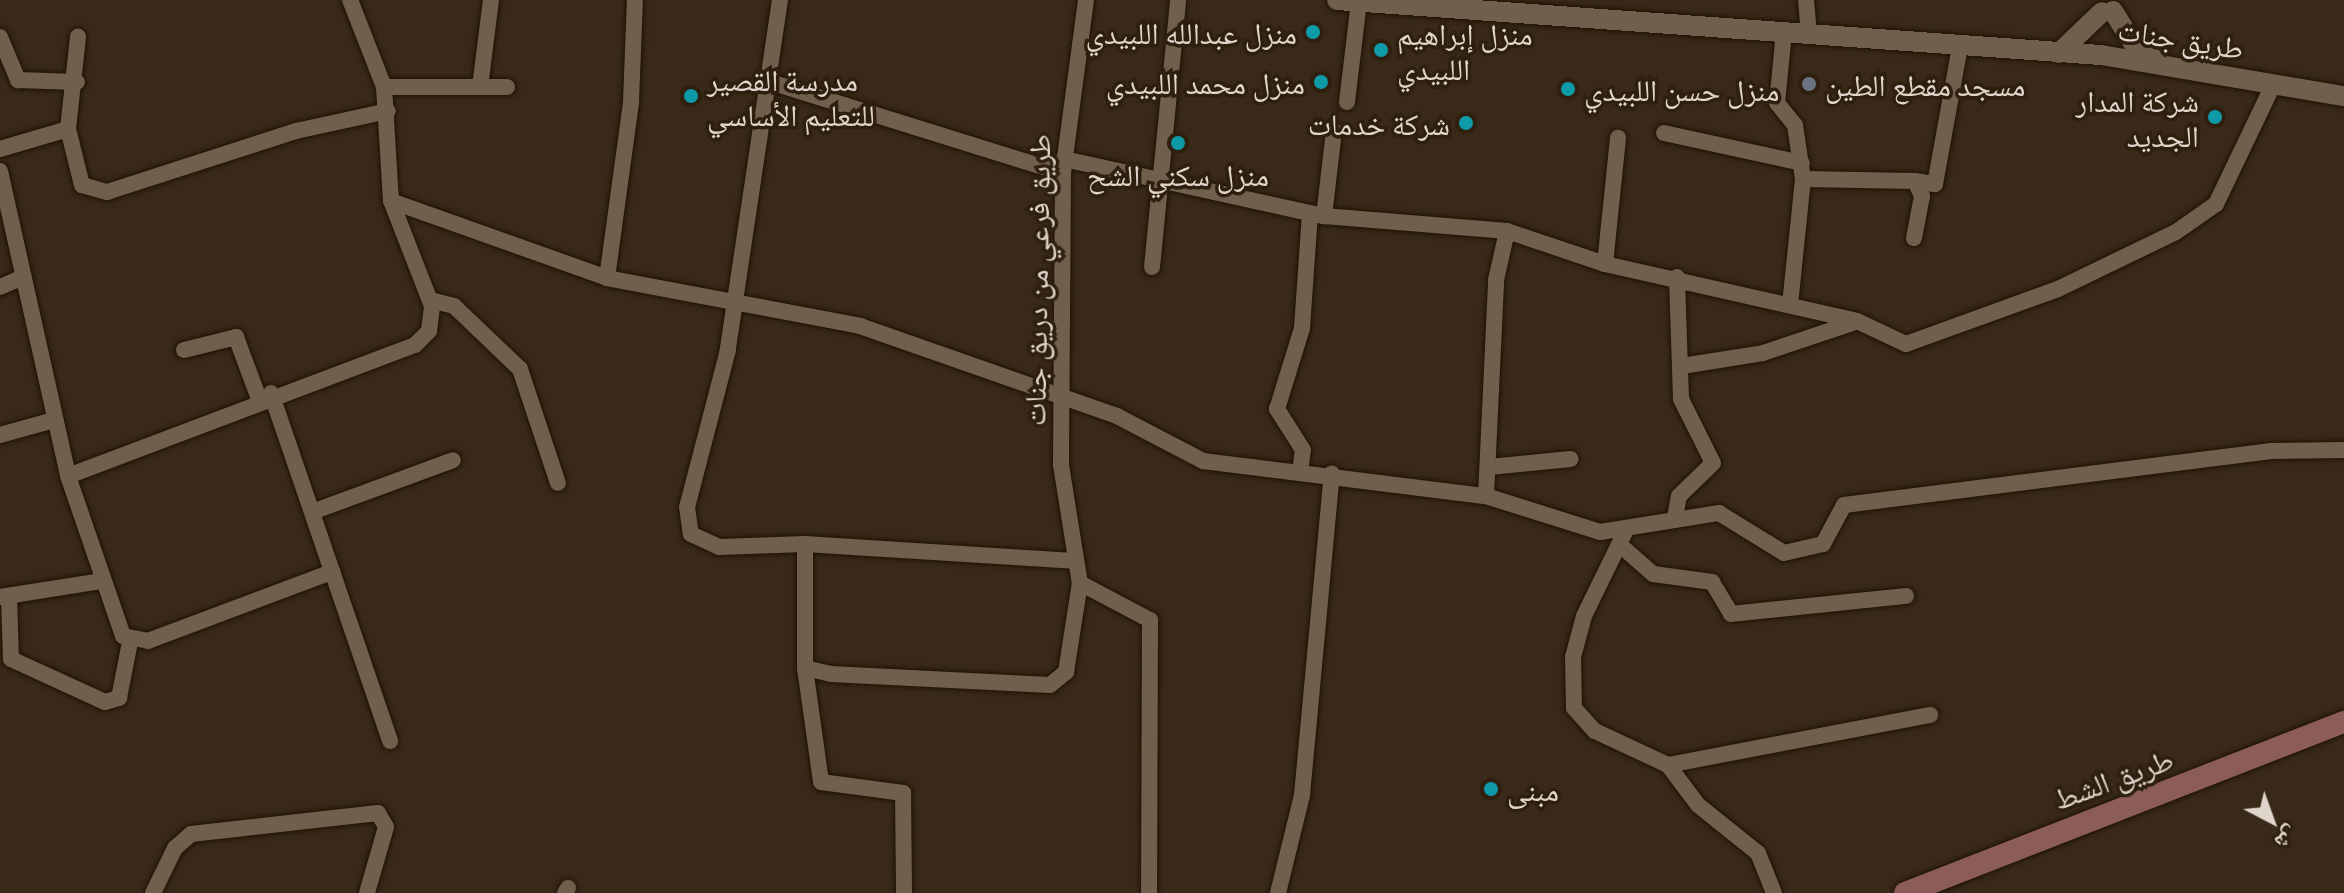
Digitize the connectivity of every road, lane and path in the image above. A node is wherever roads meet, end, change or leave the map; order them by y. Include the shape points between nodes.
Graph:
1 (350, 0) edge
2 (491, 0) edge
3 (635, 0) edge
4 (780, 0) edge
5 (1086, 0) edge
6 (1178, 0) edge
7 (1806, 0) edge
8 (1343, 1) edge
9 (1474, 5) edge
10 (2107, 6) edge
11 (1784, 32) junction
12 (1809, 34) junction
13 (0, 37) edge
14 (78, 37) dead end
15 (1960, 47) junction
16 (2059, 53) junction
17 (2108, 56) junction
18 (2162, 64) junction
19 (767, 81) junction
20 (77, 82) junction
21 (2274, 83) junction
22 (384, 87) junction
23 (480, 87) junction
24 (507, 87) dead end
25 (2344, 96) edge
26 (1347, 102) dead end
27 (388, 111) junction
28 (68, 129) junction
29 (1334, 131) dead end
30 (1664, 133) dead end
31 (1618, 138) dead end
32 (0, 149) edge
33 (1064, 166) junction
34 (0, 171) edge
35 (1803, 171) junction
36 (1158, 176) junction
37 (1915, 181) junction
38 (391, 201) junction
39 (1317, 215) junction
40 (1507, 231) junction
41 (1914, 238) dead end
42 (1605, 264) junction
43 (1152, 267) dead end
44 (23, 277) junction
45 (1677, 277) junction
46 (607, 278) junction
47 (0, 287) edge
48 (430, 300) junction
49 (736, 302) junction
50 (1790, 305) junction
51 (1857, 321) junction
52 (184, 350) dead end
53 (1682, 366) junction
54 (265, 396) junction
55 (1059, 401) junction
56 (54, 420) junction
57 (0, 435) edge
58 (2344, 450) edge
59 (1571, 459) dead end
60 (453, 460) dead end
61 (1489, 467) junction
62 (1300, 473) junction
63 (1332, 473) junction
64 (68, 476) junction
65 (558, 483) dead end
66 (1486, 496) junction
67 (312, 512) junction
68 (1675, 518) junction
69 (1623, 539) junction
70 (805, 544) junction
71 (1073, 561) junction
72 (332, 572) junction
73 (101, 581) junction
74 (1080, 583) junction
75 (4, 596) edge
76 (1906, 596) dead end
77 (130, 642) junction
78 (805, 668) junction
79 (1930, 715) dead end
80 (2344, 722) edge
81 (390, 741) dead end
82 (1668, 765) junction
83 (153, 893) edge
84 (367, 893) edge
85 (904, 893) edge
86 (1149, 893) edge
87 (1278, 893) edge
88 (1774, 893) edge
89 (1905, 893) edge

1 - 22 street
2 - 23 street
3 - 46 street via 631,102
4 - 19 street
5 - 33 street, طريق فرعي من دريق جنات
6 - 36 street
7 - 12 street
8 - 9 street, طريق جنات
8 - 26 street
9 - 11 street, طريق جنات
10 - 16 street
10 - 17 street
10 - 18 street via 2134,44
11 - 12 street, طريق جنات
11 - 35 street via 1777,103 1795,125
12 - 15 street, طريق جنات
13 - 20 street via 18,80
14 - 20 street
15 - 16 street, طريق جنات
15 - 37 street via 1935,184
16 - 17 street, طريق جنات
17 - 18 street, طريق جنات
18 - 21 street, طريق جنات
19 - 33 street
19 - 49 street
20 - 28 street
21 - 25 street, طريق جنات
21 - 51 street via 2216,204 2176,232 1919,342 1890,341
22 - 23 street
22 - 27 street
23 - 24 street
27 - 28 street via 296,131 107,192 82,185
27 - 38 street
28 - 32 street
29 - 39 street
30 - 35 street
31 - 42 street
33 - 36 street
33 - 55 street, طريق فرعي من دريق جنات
34 - 44 street
35 - 37 street
35 - 50 street
36 - 39 street
36 - 43 street
37 - 41 street via 1922,196
38 - 46 street
38 - 48 street
39 - 40 street
39 - 62 street via 1302,328 1277,409 1303,450
40 - 42 street
40 - 61 street via 1496,280
42 - 45 street
44 - 47 street
44 - 56 street
45 - 50 street
45 - 53 street
46 - 49 street
48 - 54 street via 431,325 415,345
48 - 65 street via 454,306 520,369
49 - 55 street via 860,326
49 - 70 street via 696,456 687,507 691,534 719,547
50 - 51 street
51 - 53 street via 1763,353
52 - 54 street via 236,337
53 - 68 street via 1686,415 1713,463 1679,496
54 - 64 street
54 - 67 street
55 - 62 street via 1117,416 1203,461
55 - 71 street, طريق فرعي من دريق جنات
56 - 57 street
56 - 64 street
58 - 68 street via 2270,451 1844,505 1823,544 1784,553 1719,513
59 - 61 street
60 - 67 street
61 - 66 street
62 - 63 street
63 - 66 street
63 - 87 street via 1302,795
64 - 73 street
66 - 69 street
67 - 72 street
68 - 69 street
69 - 76 street via 1653,574 1712,582 1731,614
69 - 82 street via 1584,616 1570,694 1595,731
70 - 71 street
70 - 78 street
71 - 74 street, طريق فرعي من دريق جنات
72 - 77 street
72 - 81 street
73 - 75 street
73 - 77 street
74 - 78 street via 1066,672 1050,685
74 - 86 street via 1150,620
75 - 77 street via 11,659 105,702 119,698
78 - 85 street via 821,782 903,793
79 - 82 street
80 - 89 main road, طريق الشط
82 - 88 street via 1698,805 1758,853
83 - 84 street via 175,848 191,834 378,813 386,827

